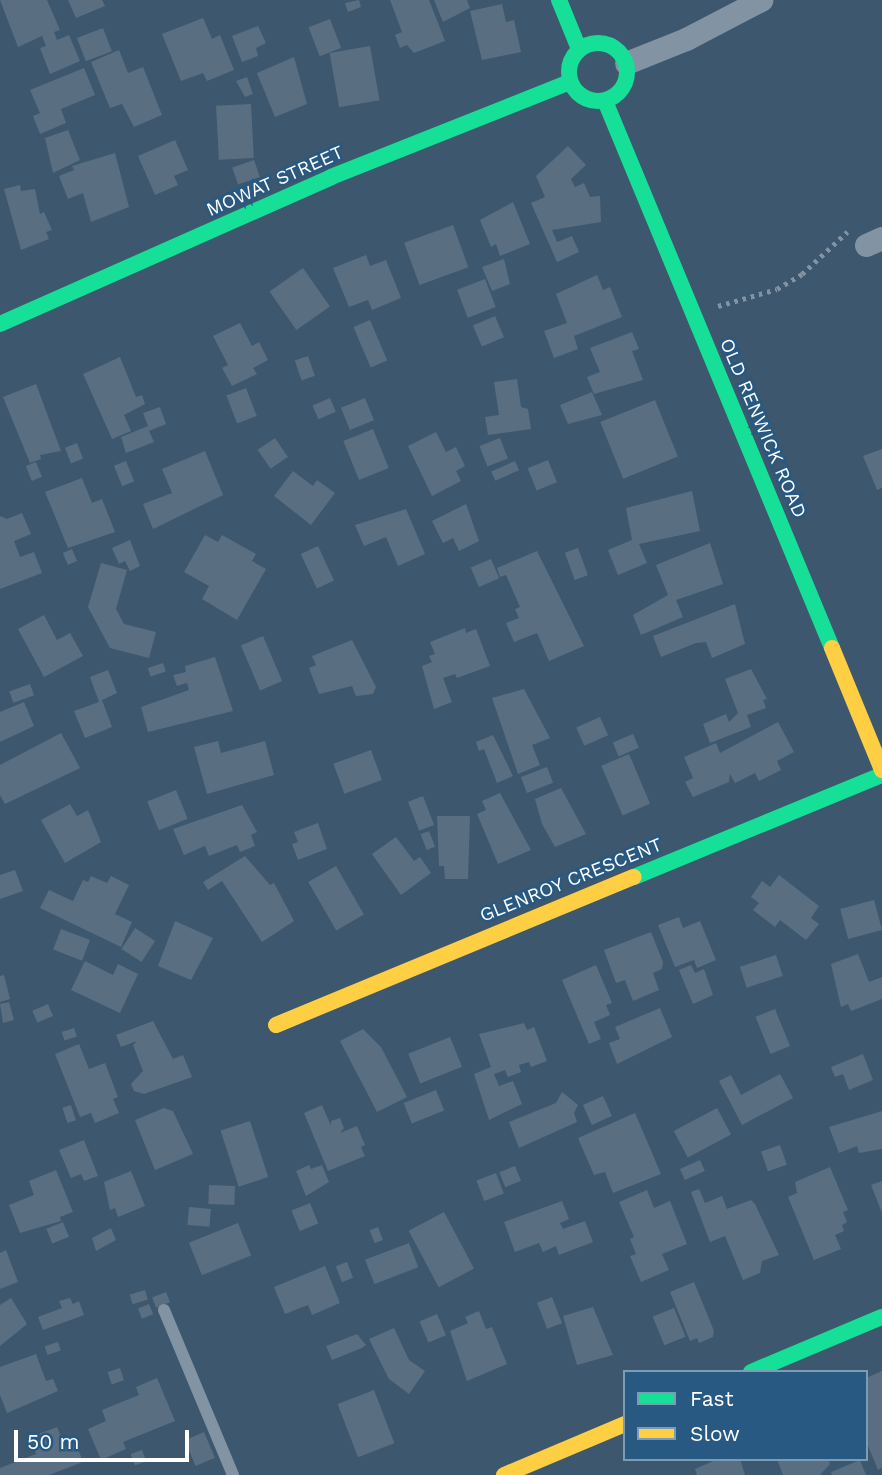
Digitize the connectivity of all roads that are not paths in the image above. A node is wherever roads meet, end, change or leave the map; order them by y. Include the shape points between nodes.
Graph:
1 (559, 0) edge
2 (761, 0) edge
3 (579, 49) junction
4 (625, 63) junction
5 (570, 82) junction
6 (605, 101) junction
7 (0, 324) edge
8 (882, 773) edge
9 (276, 1025) dead end
10 (164, 1310) dead end
11 (882, 1317) edge
12 (756, 1370) edge
13 (623, 1425) edge
14 (510, 1474) edge
15 (233, 1475) edge

1 - 3 street
2 - 4 street via 686,39
3 - 4 street via 606,44
3 - 5 street via 569,64
4 - 6 street via 624,84
5 - 6 street via 583,97
5 - 7 street, MOWAT STREET via 331,177
6 - 8 street, OLD RENWICK ROAD
8 - 9 street, GLENROY CRESCENT
10 - 15 lane
11 - 12 street
13 - 14 street

